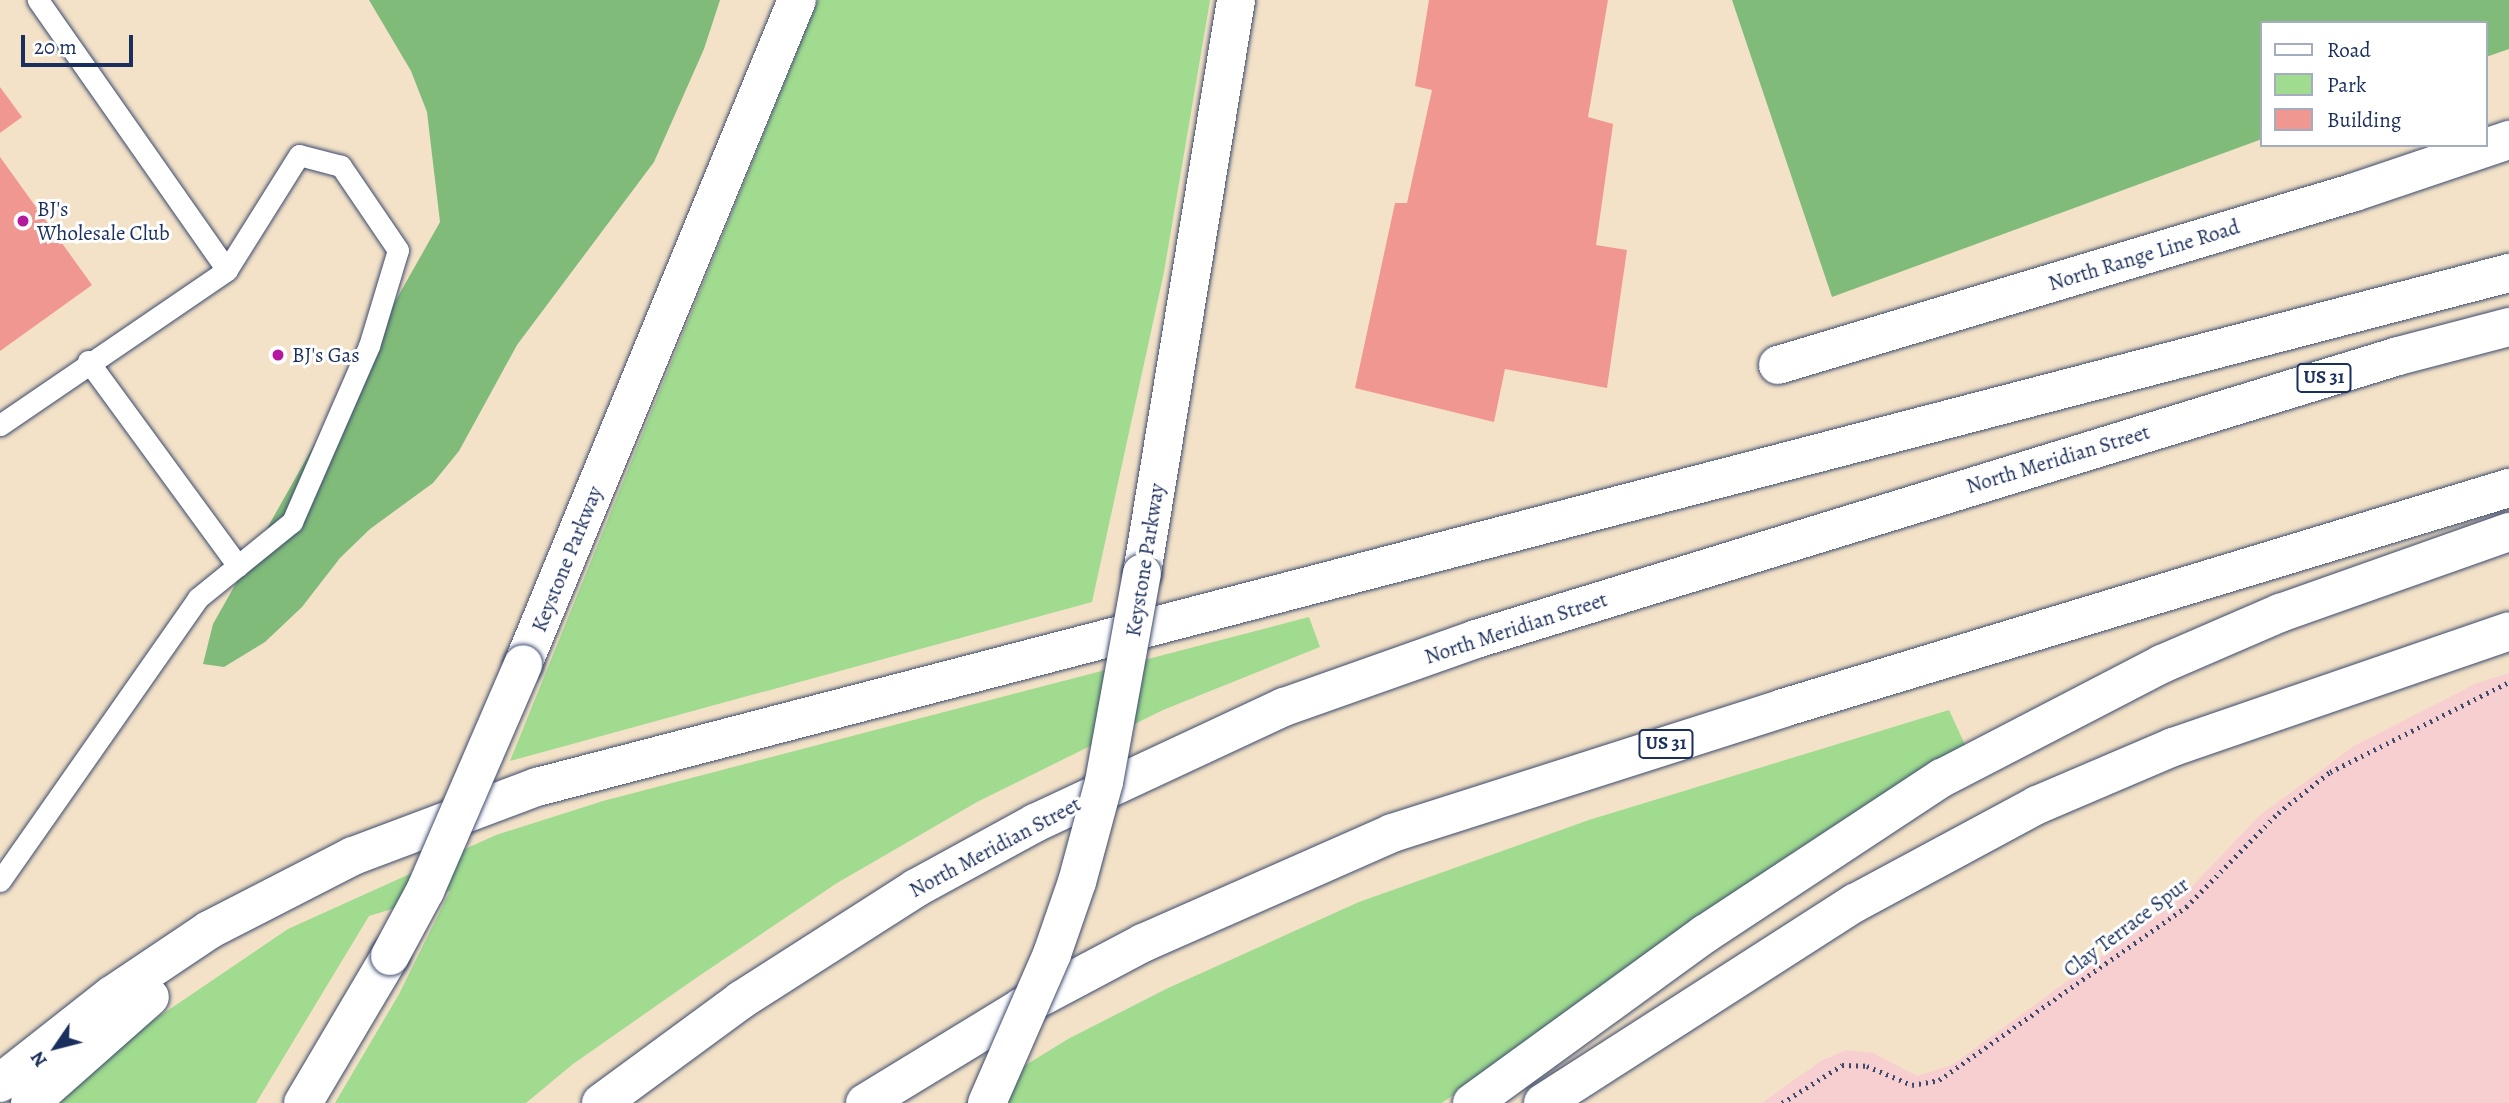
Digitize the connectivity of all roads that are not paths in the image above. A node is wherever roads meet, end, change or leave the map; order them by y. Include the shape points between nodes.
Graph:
1 (38, 0) edge
2 (797, 0) edge
3 (1236, 0) edge
4 (2509, 139) edge
5 (2488, 146) edge
6 (2486, 147) edge
7 (227, 270) junction
8 (2509, 273) edge
9 (2509, 327) edge
10 (88, 361) junction
11 (1778, 365) dead end
12 (0, 425) edge
13 (2509, 488) edge
14 (2509, 532) edge
15 (238, 566) junction
16 (2509, 631) edge
17 (414, 834) junction
18 (0, 881) edge
19 (0, 1083) edge
20 (30, 1103) edge
21 (303, 1103) edge
22 (601, 1103) edge
23 (865, 1103) edge
24 (987, 1103) edge
25 (1472, 1103) edge
26 (1543, 1103) edge

1 - 7 lane
2 - 21 main road, Keystone Parkway, bridge via 425,891
3 - 24 main road, Keystone Parkway, bridge via 1121,706 1077,882 1048,967
4 - 5 main road, North Range Line Road
6 - 11 main road, North Range Line Road via 2355,192
7 - 10 lane
7 - 15 lane via 299,155 341,166 398,250 369,346 292,522
8 - 17 main road via 659,753 537,787
9 - 22 main road, North Meridian Street / US 31 via 2398,356 1476,639 1284,707 1147,768 916,888 741,1000
10 - 12 lane
10 - 15 lane
13 - 23 main road, US 31 via 1835,692 1392,833 1266,884 1143,943 1022,1007
14 - 25 main road via 2280,613 2162,664 1942,778 1705,934
15 - 18 lane via 198,598
16 - 26 main road via 2173,747 2037,804 1855,903
17 - 19 main road via 353,856 209,930 112,995
17 - 20 main road via 204,958 127,1015

